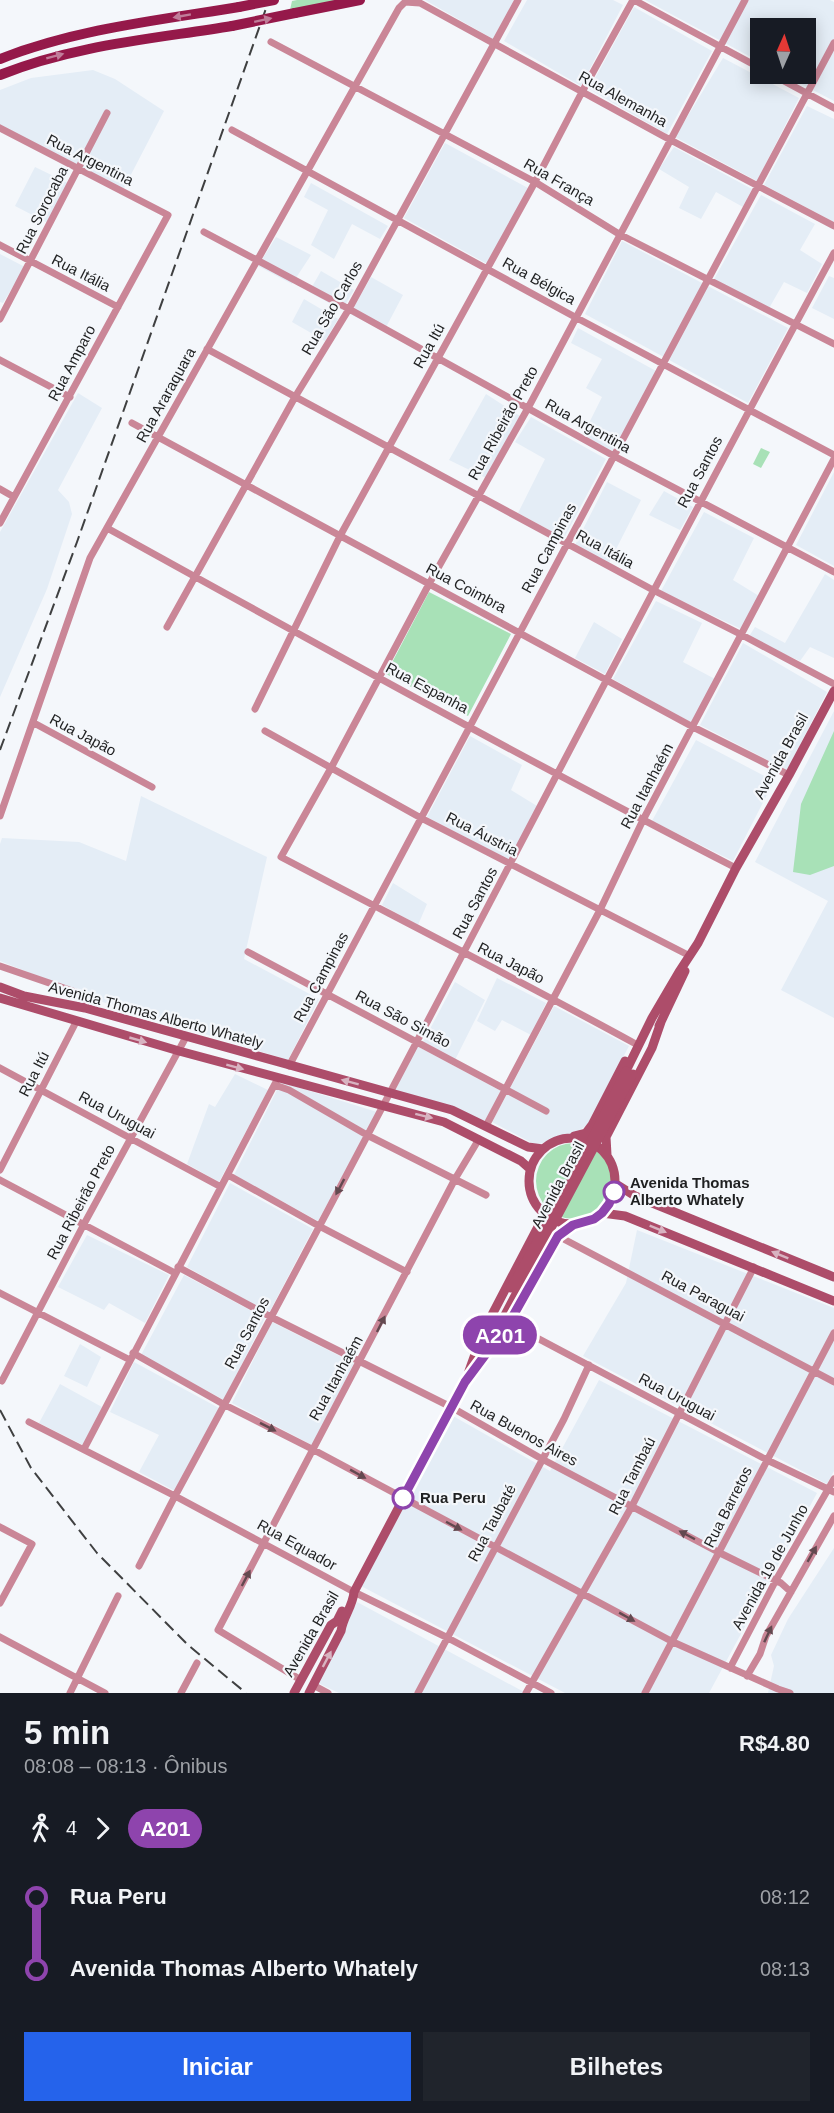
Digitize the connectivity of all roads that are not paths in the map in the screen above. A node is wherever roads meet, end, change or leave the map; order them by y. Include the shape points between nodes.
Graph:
1 (274, 0) edge
2 (360, 0) edge
3 (518, 0) edge
4 (634, 0) edge
5 (745, 0) edge
6 (399, 8) joint
7 (271, 42) dead end
8 (495, 43) junction
9 (834, 43) edge
10 (722, 46) junction
11 (0, 59) edge
12 (750, 62) edge
13 (0, 75) edge
14 (789, 84) edge
15 (355, 87) junction
16 (582, 92) junction
17 (807, 94) junction
18 (834, 108) edge
19 (107, 114) dead end
20 (0, 128) edge
21 (232, 129) dead end
22 (446, 135) junction
23 (669, 140) junction
24 (78, 169) junction
25 (308, 170) junction
26 (535, 182) junction
27 (758, 186) junction
28 (168, 215) joint
29 (398, 219) junction
30 (834, 226) edge
31 (204, 232) dead end
32 (619, 234) junction
33 (0, 245) edge
34 (834, 253) edge
35 (257, 260) junction
36 (31, 262) junction
37 (488, 268) junction
38 (708, 279) junction
39 (117, 307) junction
40 (349, 309) junction
41 (575, 317) junction
42 (0, 319) edge
43 (795, 324) junction
44 (834, 344) edge
45 (207, 349) junction
46 (437, 358) junction
47 (0, 360) edge
48 (664, 363) junction
49 (70, 397) junction
50 (295, 397) junction
51 (528, 408) junction
52 (749, 409) junction
53 (132, 423) dead end
54 (158, 437) junction
55 (390, 448) junction
56 (614, 456) junction
57 (834, 457) edge
58 (246, 485) junction
59 (0, 489) edge
60 (478, 495) junction
61 (14, 497) junction
62 (700, 501) junction
63 (0, 523) edge
64 (107, 528) junction
65 (340, 536) junction
66 (567, 544) junction
67 (787, 547) junction
68 (834, 573) edge
69 (195, 577) junction
70 (429, 584) junction
71 (653, 590) junction
72 (167, 627) dead end
73 (294, 632) junction
74 (520, 632) junction
75 (742, 635) junction
76 (380, 678) junction
77 (606, 678) junction
78 (834, 684) edge
79 (834, 691) edge
80 (255, 709) dead end
81 (34, 723) junction
82 (693, 726) junction
83 (469, 727) junction
84 (265, 731) dead end
85 (331, 768) junction
86 (556, 773) junction
87 (789, 775) junction
88 (152, 787) dead end
89 (0, 816) edge
90 (421, 818) junction
91 (643, 820) junction
92 (281, 857) joint
93 (510, 864) junction
94 (736, 868) junction
95 (374, 906) junction
96 (600, 910) junction
97 (248, 951) dead end
98 (464, 954) junction
99 (689, 959) junction
100 (0, 966) edge
101 (0, 987) edge
102 (327, 993) junction
103 (0, 999) edge
104 (554, 999) junction
105 (23, 1000) junction
106 (85, 1008) junction
107 (656, 1020) junction
108 (76, 1022) junction
109 (186, 1037) junction
110 (416, 1042) junction
111 (634, 1043) junction
112 (179, 1051) junction
113 (289, 1066) junction
114 (0, 1068) edge
115 (276, 1082) junction
116 (505, 1089) junction
117 (41, 1090) junction
118 (388, 1094) junction
119 (382, 1106) junction
120 (546, 1111) dead end
121 (486, 1126) junction
122 (367, 1135) junction
123 (130, 1138) junction
124 (566, 1138) junction
125 (478, 1139) junction
126 (543, 1149) junction
127 (607, 1155) junction
128 (530, 1169) junction
129 (0, 1170) edge
130 (228, 1175) junction
131 (455, 1179) junction
132 (0, 1180) edge
133 (616, 1184) junction
134 (221, 1186) junction
135 (486, 1195) dead end
136 (602, 1213) junction
137 (543, 1214) junction
138 (84, 1224) junction
139 (573, 1225) junction
140 (319, 1226) junction
141 (558, 1236) junction
142 (754, 1267) junction
143 (177, 1270) junction
144 (407, 1272) junction
145 (834, 1277) edge
146 (0, 1293) edge
147 (834, 1301) edge
148 (38, 1312) junction
149 (271, 1317) junction
150 (509, 1323) junction
151 (726, 1324) junction
152 (834, 1333) edge
153 (132, 1357) junction
154 (477, 1359) junction
155 (361, 1362) junction
156 (589, 1365) junction
157 (814, 1371) junction
158 (2, 1381) dead end
159 (834, 1382) edge
160 (225, 1405) junction
161 (451, 1407) junction
162 (679, 1413) junction
163 (30, 1422) dead end
164 (84, 1449) junction
165 (312, 1449) junction
166 (542, 1459) junction
167 (767, 1460) junction
168 (834, 1479) edge
169 (831, 1490) edge
170 (175, 1496) junction
171 (403, 1498) junction
172 (632, 1506) junction
173 (834, 1516) edge
174 (0, 1527) edge
175 (265, 1542) junction
176 (495, 1547) junction
177 (720, 1553) junction
178 (140, 1566) dead end
179 (776, 1580) junction
180 (354, 1592) junction
181 (790, 1592) junction
182 (584, 1593) junction
183 (118, 1596) dead end
184 (0, 1603) edge
185 (446, 1637) junction
186 (0, 1638) edge
187 (673, 1642) junction
188 (197, 1663) dead end
189 (730, 1668) junction
190 (747, 1676) junction
191 (78, 1679) junction
192 (301, 1680) junction
193 (532, 1683) junction
194 (311, 1689) edge
195 (70, 1693) edge
196 (105, 1693) edge
197 (181, 1693) edge
198 (294, 1693) edge
199 (328, 1693) edge
200 (418, 1693) edge
201 (526, 1693) edge
202 (551, 1693) edge
203 (645, 1693) edge
204 (790, 1693) edge

1 -> 11 main road, bridge via 74,35
13 -> 2 main road, bridge via 76,51
3 - 8 street, Rua São Carlos
4 - 10 street
4 - 16 street, Rua Itú
5 - 10 street, Rua Ribeirão Preto
6 - 8 street, Rua Alemanha via 405,3 420,3
6 - 15 street, Rua Araraquara
7 - 15 street, Rua França
8 - 16 street, Rua Alemanha
8 - 22 street, Rua São Carlos
9 - 17 street, Rua Campinas
10 - 12 street
10 - 23 street, Rua Ribeirão Preto
14 - 17 street
15 - 22 street, Rua França
15 - 25 street, Rua Araraquara
16 - 23 street, Rua Alemanha
16 - 26 street, Rua Itú
17 - 18 street
17 - 27 street, Rua Campinas
19 - 24 street, Rua Sorocaba
20 - 24 street, Rua Argentina
21 - 25 street, Rua Bélgica
22 - 26 street, Rua França
22 - 29 street, Rua São Carlos
23 - 27 street, Rua Alemanha
23 - 32 street, Rua Ribeirão Preto
24 - 28 street, Rua Argentina
24 - 36 street, Rua Sorocaba
25 - 29 street, Rua Bélgica
25 - 35 street, Rua Araraquara
26 - 32 street, Rua França
26 - 37 street, Rua Itú
27 - 30 street, Rua Alemanha
27 - 38 street, Rua Campinas
28 - 39 street, Rua Amparo
29 - 37 street, Rua Bélgica
29 - 40 street, Rua São Carlos
31 - 35 street, Rua Argentina
32 - 38 street, Rua França
32 - 41 street, Rua Ribeirão Preto
33 - 36 street, Rua Itália
34 - 43 street, Rua Santos
35 - 40 street, Rua Argentina
35 - 45 street, Rua Araraquara
36 - 39 street, Rua Itália
36 - 42 street, Rua Sorocaba
37 - 41 street, Rua Bélgica
37 - 46 street, Rua Itú
38 - 43 street, Rua França
38 - 48 street, Rua Campinas
39 - 49 street, Rua Amparo
40 - 46 street, Rua Argentina
40 - 50 street, Rua São Carlos
41 - 48 street, Rua Bélgica
41 - 51 street, Rua Ribeirão Preto
43 - 44 street, Rua França
43 - 52 street, Rua Santos
45 - 50 street, Rua Itália
45 - 54 street, Rua Araraquara
46 - 51 street, Rua Argentina
46 - 55 street, Rua Itú
47 - 49 street
48 - 52 street, Rua Bélgica
48 - 56 street, Rua Campinas
49 - 61 street, Rua Amparo
50 - 55 street, Rua Itália
50 - 58 street, Rua São Carlos
51 - 56 street, Rua Argentina
51 - 60 street, Rua Ribeirão Preto
52 - 57 street, Rua Bélgica
52 - 62 street, Rua Santos
53 - 54 street, Rua Coimbra
54 - 58 street, Rua Coimbra
54 - 64 street, Rua Araraquara
55 - 60 street, Rua Itália
55 - 65 street, Rua Itú
56 - 62 street, Rua Argentina
56 - 66 street, Rua Campinas
57 - 67 street, Rua Itanhaém
58 - 65 street, Rua Coimbra
58 - 69 street, Rua São Carlos
59 - 61 street
60 - 66 street, Rua Itália
60 - 70 street, Rua Ribeirão Preto
61 - 63 street, Rua Amparo
62 - 67 street, Rua Argentina
62 - 71 street, Rua Santos
64 - 69 street, Rua Espanha
64 - 81 street, Rua Araraquara via 90,558
65 - 70 street, Rua Coimbra
65 - 73 street, Rua Itú
66 - 71 street, Rua Itália
66 - 74 street, Rua Campinas
67 - 68 street, Rua Argentina
67 - 75 street, Rua Itanhaém
69 - 72 street, Rua São Carlos
69 - 73 street, Rua Espanha
70 - 74 street, Rua Coimbra
70 - 76 street, Rua Ribeirão Preto
71 - 75 street, Rua Itália
71 - 77 street, Rua Santos
73 - 76 street, Rua Espanha
73 - 80 street, Rua Itú
74 - 77 street, Rua Coimbra
74 - 83 street, Rua Campinas
75 - 78 street, Rua Itália
75 - 82 street, Rua Itanhaém
76 - 83 street, Rua Espanha
76 - 85 street, Rua Ribeirão Preto
77 - 82 street, Rua Coimbra
77 - 86 street, Rua Santos
79 - 87 main road, Avenida Brasil
81 - 88 street, Rua Japão
81 - 89 street, Rua Araraquara
82 - 87 street, Rua Coimbra
82 - 91 street, Rua Itanhaém
83 - 86 street, Rua Espanha
83 - 90 street, Rua Campinas
84 - 85 street, Rua Áustria
85 - 90 street, Rua Áustria
85 - 92 street, Rua Ribeirão Preto
86 - 91 street, Rua Espanha
86 - 93 street, Rua Santos
87 - 94 main road, Avenida Brasil
90 - 93 street, Rua Áustria
90 - 95 street, Rua Campinas
91 - 94 street, Rua Espanha
91 - 96 street, Rua Itanhaém
92 - 95 street, Rua Japão
93 - 96 street, Rua Áustria
93 - 98 street, Rua Santos
94 - 99 main road, Avenida Brasil
95 - 98 street, Rua Japão
95 - 102 street, Rua Campinas
96 - 99 street, Rua Áustria
96 - 104 street, Rua Itanhaém
97 - 102 street, Rua São Simão
98 - 104 street, Rua Japão
98 - 110 street, Rua Santos
99 - 107 main road, Avenida Brasil
100 - 106 street via 87,996
101 - 105 main road, Avenida Thomas Alberto Whately
102 - 110 street, Rua São Simão
102 - 113 street, Rua Campinas
103 - 105 main road, Avenida Thomas Alberto Whately
104 - 111 street, Rua Japão
104 - 116 street, Rua Itanhaém
105 - 106 main road, Avenida Thomas Alberto Whately
105 - 108 main road, Avenida Thomas Alberto Whately
106 - 109 main road, Avenida Thomas Alberto Whately
107 - 111 main road, Avenida Brasil
107 - 127 main road, Avenida Brasil via 652,1048 606,1137
107 - 154 main road, Avenida Brasil, bridge
108 -> 112 main road, Avenida Thomas Alberto Whately
108 - 117 street, Rua Itú
109 - 112 street, Rua Ribeirão Preto
109 - 113 main road, Avenida Thomas Alberto Whately
110 - 116 street, Rua São Simão
110 - 118 street, Rua Santos
111 - 124 main road, Avenida Brasil via 592,1125 586,1133
112 -> 115 main road, Avenida Thomas Alberto Whately
112 - 123 street, Rua Ribeirão Preto
118 -> 113 main road, Avenida Thomas Alberto Whately
114 - 117 street, Rua Uruguai
115 - 119 main road, Avenida Thomas Alberto Whately
115 - 122 street
115 - 130 street
116 - 120 street, Rua São Simão
116 - 121 street, Rua Itanhaém
117 - 123 street, Rua Uruguai
117 - 129 street, Rua Itú
118 - 119 street, Rua Santos
118 - 121 main road, Avenida Thomas Alberto Whately via 453,1110
119 - 122 street, Rua Santos
119 -> 125 main road, Avenida Thomas Alberto Whately via 444,1122
121 - 126 main road, Avenida Thomas Alberto Whately via 528,1147
122 - 131 street
122 -> 140 street, Rua Santos
123 - 134 street, Rua Uruguai
123 - 138 street, Rua Ribeirão Preto
124 - 126 main road
124 - 127 main road via 588,1141
125 - 128 main road, Avenida Thomas Alberto Whately
125 - 131 street, Rua Itanhaém
126 - 128 main road
127 - 133 main road
128 - 137 main road via 530,1193
130 - 134 street
130 - 140 street
131 - 135 street
131 - 144 street, Rua Itanhaém
132 - 138 street, Rua Buenos Aires
133 - 136 main road
145 -> 133 main road via 635,1196
134 - 143 street
136 - 139 main road
136 -> 142 main road via 625,1216
137 - 139 main road
137 - 154 main road, Avenida Brasil via 483,1332
138 - 143 street, Rua Buenos Aires
138 - 148 street, Rua Ribeirão Preto
139 - 141 main road, Avenida Brasil
140 - 144 street
140 - 149 street, Rua Santos
141 - 150 main road, Avenida Brasil
141 - 151 street, Rua Paraguai
142 - 147 main road
142 - 151 street, Rua Tambaú
143 - 149 street, Rua Buenos Aires
143 - 153 street
155 -> 144 street, Rua Itanhaém
146 - 148 street
148 - 153 street
148 - 158 street, Rua Ribeirão Preto
149 - 155 street, Rua Buenos Aires
149 - 160 street, Rua Santos
150 - 154 main road, Avenida Brasil
150 - 156 street, Rua Uruguai
151 - 157 street, Rua Paraguai
151 - 162 street, Rua Tambaú
152 - 157 street, Rua Barretos
153 - 160 street
153 - 164 street
154 - 161 main road, Avenida Brasil
155 - 161 street, Rua Buenos Aires
155 - 165 street, Rua Itanhaém
156 - 162 street, Rua Uruguai
156 - 166 street, Rua Taubaté
157 - 159 street, Rua Paraguai
157 - 167 street, Rua Barretos
160 -> 165 street
160 - 170 street, Rua Santos
161 - 166 street, Rua Buenos Aires
161 - 171 main road, Avenida Brasil
162 - 167 street, Rua Uruguai
162 - 172 street, Rua Tambaú
163 - 164 street, Rua Equador
164 - 170 street, Rua Equador
165 -> 171 street
165 - 175 street, Rua Itanhaém
166 - 172 street, Rua Buenos Aires
166 - 176 street, Rua Taubaté
167 - 169 street, Rua Uruguai
167 - 177 street, Rua Barretos
168 - 169 street, Avenida 19 de Junho
169 - 179 street, Avenida 19 de Junho
170 - 175 street, Rua Equador
170 - 178 street, Rua Santos
171 -> 176 street
171 - 180 main road, Avenida Brasil
177 -> 172 street, Rua Buenos Aires
172 - 182 street, Rua Tambaú
181 -> 173 street, Avenida 19 de Junho
174 - 184 street via 32,1545
175 - 180 street, Rua Equador
192 -> 175 street, Rua Itanhaém via 218,1630
176 - 182 street
176 - 185 street, Rua Taubaté
177 - 179 street, Rua Buenos Aires
177 - 187 street, Rua Barretos
179 - 181 street, Rua Buenos Aires
179 - 189 street, Avenida 19 de Junho
180 - 185 street, Rua Equador
180 - 192 main road, Avenida Brasil
194 -> 180 main road, Avenida Brasil via 341,1631
190 -> 181 street, Avenida 19 de Junho
182 -> 187 street
182 - 193 street, Rua Tambaú
183 - 191 street
185 - 193 street, Rua Equador
185 - 200 street, Rua Taubaté
186 - 191 street
187 - 189 street
187 - 203 street, Rua Barretos
188 - 197 street
189 - 190 street
190 - 204 street
191 - 195 street
191 - 196 street
192 - 198 main road, Avenida Brasil
193 - 201 street, Rua Tambaú
193 - 202 street, Rua Equador
194 - 199 street

